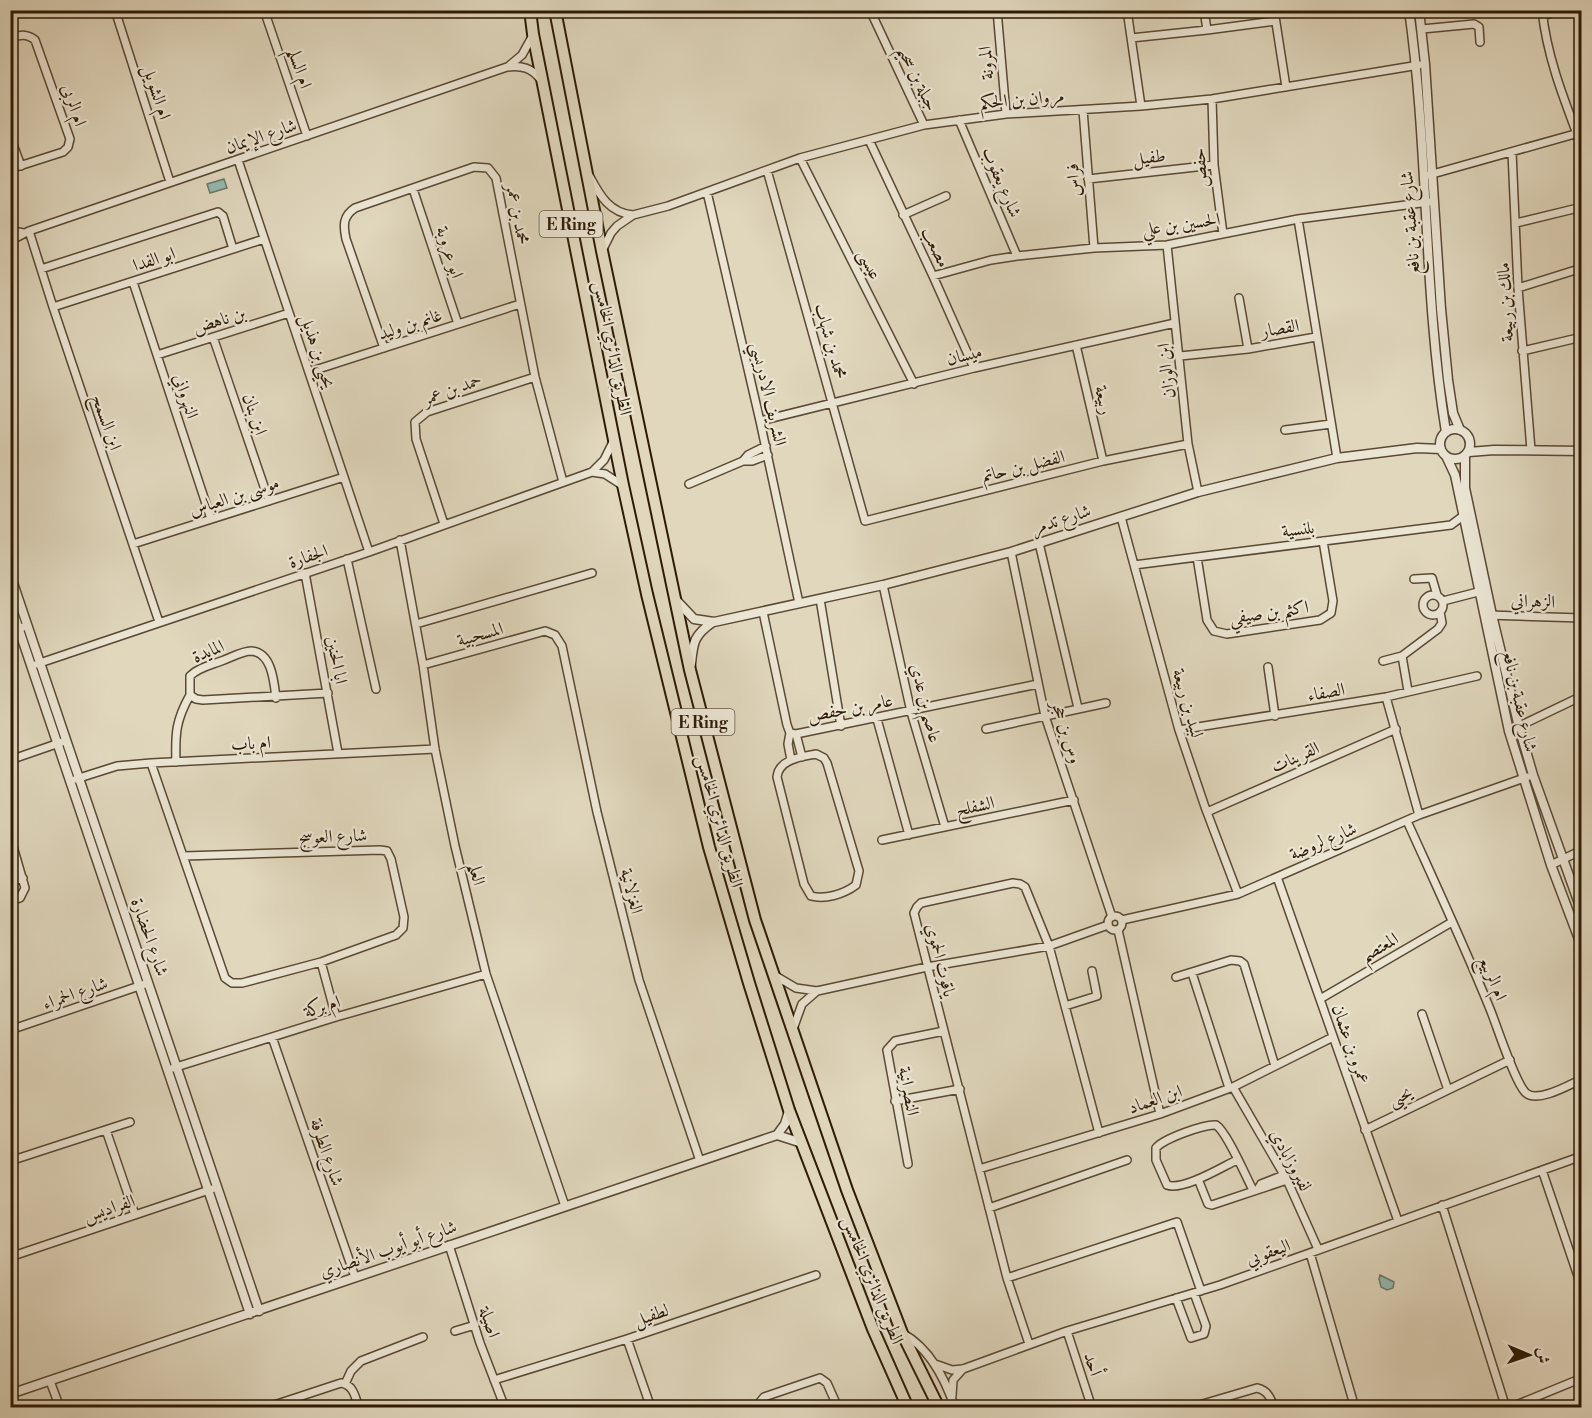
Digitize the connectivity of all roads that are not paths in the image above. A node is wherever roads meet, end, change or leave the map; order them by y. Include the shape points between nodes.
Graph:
1 (115, 10) edge
2 (264, 10) edge
3 (530, 10) edge
4 (555, 10) edge
5 (870, 10) edge
6 (997, 10) edge
7 (1127, 10) edge
8 (1204, 10) edge
9 (1274, 10) edge
10 (1409, 10) edge
11 (1419, 10) edge
12 (1562, 10) edge
13 (1542, 14) edge
14 (1275, 21) junction
15 (1422, 29) junction
16 (1206, 30) junction
17 (532, 34) junction
18 (10, 38) edge
19 (1131, 38) junction
20 (1480, 42) dead end
21 (1420, 64) junction
22 (507, 67) junction
23 (543, 85) junction
24 (1286, 87) junction
25 (1212, 99) junction
26 (1141, 106) junction
27 (1083, 110) junction
28 (1006, 114) junction
29 (959, 120) junction
30 (924, 125) junction
31 (1579, 133) edge
32 (10, 136) edge
33 (307, 136) junction
34 (868, 140) junction
35 (1581, 147) edge
36 (1512, 152) junction
37 (800, 158) junction
38 (238, 160) junction
39 (1214, 165) junction
40 (21, 166) junction
41 (586, 169) junction
42 (10, 170) edge
43 (767, 170) junction
44 (1427, 175) junction
45 (1088, 179) junction
46 (170, 182) junction
47 (413, 189) junction
48 (707, 192) junction
49 (946, 196) dead end
50 (1434, 201) junction
51 (1424, 203) junction
52 (1581, 207) edge
53 (633, 215) junction
54 (903, 215) junction
55 (1298, 219) junction
56 (1516, 223) junction
57 (26, 232) junction
58 (10, 233) edge
59 (1223, 234) junction
60 (264, 239) junction
61 (10, 241) edge
62 (1167, 245) junction
63 (1094, 248) junction
64 (233, 249) junction
65 (602, 251) junction
66 (1017, 256) junction
67 (1581, 268) edge
68 (41, 269) junction
69 (933, 276) junction
70 (133, 282) junction
71 (1518, 288) junction
72 (1239, 298) dead end
73 (520, 304) junction
74 (52, 307) junction
75 (289, 314) junction
76 (1175, 323) junction
77 (458, 324) junction
78 (213, 337) junction
79 (1316, 337) junction
80 (1581, 337) edge
81 (1076, 345) junction
82 (384, 348) junction
83 (1248, 349) junction
84 (1522, 351) junction
85 (157, 354) junction
86 (1180, 356) junction
87 (974, 368) junction
88 (309, 372) junction
89 (535, 377) junction
90 (914, 384) junction
91 (833, 402) junction
92 (760, 421) junction
93 (1331, 424) junction
94 (1285, 430) dead end
95 (1460, 430) junction
96 (614, 437) junction
97 (1469, 438) junction
98 (1442, 441) junction
99 (1188, 444) junction
100 (766, 446) junction
101 (1494, 450) junction
102 (1531, 450) junction
103 (1581, 452) edge
104 (1467, 454) junction
105 (768, 455) junction
106 (1337, 458) junction
107 (1447, 458) junction
108 (743, 461) junction
109 (1103, 461) junction
110 (592, 472) junction
111 (344, 477) junction
112 (563, 482) junction
113 (689, 484) dead end
114 (623, 485) junction
115 (1198, 492) junction
116 (269, 501) junction
117 (1463, 516) junction
118 (1121, 517) junction
119 (211, 519) junction
120 (865, 521) joint
121 (444, 525) junction
122 (400, 540) junction
123 (1323, 541) junction
124 (1039, 543) junction
125 (133, 544) junction
126 (369, 552) junction
127 (1011, 552) junction
128 (1197, 557) junction
129 (347, 559) junction
130 (1134, 565) junction
131 (305, 573) junction
132 (592, 573) dead end
133 (10, 574) edge
134 (1414, 579) dead end
135 (883, 585) junction
136 (1478, 591) junction
137 (1440, 598) junction
138 (675, 599) junction
139 (820, 599) junction
140 (10, 603) edge
141 (799, 603) junction
142 (763, 612) junction
143 (1440, 612) junction
144 (1488, 615) junction
145 (1581, 618) edge
146 (159, 622) junction
147 (714, 622) junction
148 (416, 624) junction
149 (19, 628) edge
150 (545, 631) joint
151 (1402, 656) junction
152 (1383, 661) dead end
153 (36, 664) junction
154 (423, 665) junction
155 (1268, 668) dead end
156 (690, 670) junction
157 (1477, 676) dead end
158 (1038, 684) junction
159 (376, 689) dead end
160 (1408, 691) junction
161 (328, 693) junction
162 (190, 695) junction
163 (1581, 696) edge
164 (1386, 697) junction
165 (276, 698) junction
166 (1106, 703) dead end
167 (1078, 708) junction
168 (911, 712) junction
169 (1045, 716) junction
170 (1275, 716) junction
171 (877, 719) junction
172 (841, 726) junction
173 (1519, 727) junction
174 (986, 729) dead end
175 (1396, 729) junction
176 (1179, 730) junction
177 (1509, 731) junction
178 (793, 734) junction
179 (62, 742) junction
180 (435, 749) junction
181 (338, 753) junction
182 (802, 757) junction
183 (10, 760) edge
184 (791, 760) junction
185 (176, 762) junction
186 (151, 763) junction
187 (1533, 775) junction
188 (75, 779) junction
189 (1522, 779) junction
190 (1074, 800) junction
191 (1207, 812) junction
192 (1419, 815) junction
193 (1407, 821) junction
194 (945, 827) junction
195 (909, 835) junction
196 (10, 836) edge
197 (882, 840) dead end
198 (1581, 850) edge
199 (184, 856) junction
200 (1562, 860) junction
201 (1551, 865) junction
202 (1277, 877) junction
203 (23, 878) junction
204 (10, 882) edge
205 (1238, 894) junction
206 (10, 901) edge
207 (1581, 912) edge
208 (1112, 917) junction
209 (1122, 920) junction
210 (1452, 922) junction
211 (1108, 925) junction
212 (1118, 930) junction
213 (1049, 946) junction
214 (1581, 947) edge
215 (321, 962) junction
216 (927, 967) junction
217 (1092, 972) dead end
218 (772, 973) junction
219 (1192, 973) junction
220 (486, 974) junction
221 (1176, 977) dead end
222 (144, 985) junction
223 (817, 991) junction
224 (1320, 999) junction
225 (1065, 1006) junction
226 (1422, 1014) dead end
227 (336, 1017) junction
228 (10, 1030) edge
229 (944, 1031) junction
230 (793, 1035) junction
231 (272, 1037) junction
232 (1333, 1037) junction
233 (1510, 1060) junction
234 (1275, 1066) junction
235 (172, 1069) junction
236 (1581, 1079) edge
237 (1231, 1087) junction
238 (960, 1089) junction
239 (1448, 1090) junction
240 (895, 1101) junction
241 (789, 1110) junction
242 (1160, 1114) junction
243 (130, 1122) dead end
244 (106, 1130) junction
245 (1365, 1130) junction
246 (1099, 1133) junction
247 (777, 1135) junction
248 (802, 1143) junction
249 (1581, 1156) edge
250 (1127, 1160) dead end
251 (1237, 1160) junction
252 (10, 1161) edge
253 (700, 1161) junction
254 (908, 1164) dead end
255 (979, 1169) junction
256 (1542, 1170) junction
257 (1286, 1178) junction
258 (1198, 1179) junction
259 (213, 1189) junction
260 (1256, 1189) junction
261 (1442, 1205) junction
262 (565, 1206) junction
263 (989, 1208) junction
264 (135, 1215) junction
265 (1398, 1221) junction
266 (449, 1245) junction
267 (1318, 1249) junction
268 (1310, 1253) junction
269 (10, 1257) edge
270 (816, 1275) dead end
271 (355, 1277) junction
272 (1007, 1278) junction
273 (1581, 1283) edge
274 (1197, 1292) junction
275 (1176, 1298) junction
276 (255, 1312) junction
277 (475, 1325) junction
278 (455, 1331) dead end
279 (1067, 1331) junction
280 (902, 1333) junction
281 (423, 1337) dead end
282 (627, 1339) junction
283 (1029, 1344) junction
284 (935, 1364) junction
285 (963, 1369) junction
286 (1581, 1378) edge
287 (494, 1380) junction
288 (50, 1381) junction
289 (10, 1383) edge
290 (345, 1384) junction
291 (12, 1393) edge
292 (955, 1406) edge
293 (60, 1407) edge
294 (265, 1407) edge
295 (358, 1407) edge
296 (505, 1407) edge
297 (651, 1407) edge
298 (759, 1407) edge
299 (838, 1407) edge
300 (908, 1407) edge
301 (939, 1407) edge
302 (1092, 1407) edge
303 (1189, 1407) edge
304 (1274, 1407) edge
305 (1355, 1407) edge
306 (1507, 1407) edge

1 - 46 street, ام الشويل
2 - 33 street, ام السلم
3 - 17 main road, الطريق الدائري الخامس / E Ring
4 - 41 main road, الطريق الدائري الخامس / E Ring
5 - 30 street, جبلة بن سحيم
6 - 28 street, المرونة
7 - 19 street
8 - 16 street
9 - 14 street
10 - 21 street, شارع عقبة بن نافع
11 - 15 street, شارع عقبة بن نافع
12 - 13 street
13 - 31 street via 1556,74
14 - 16 street
14 - 24 street
15 - 20 street via 1474,24 1479,27
15 - 21 street, شارع عقبة بن نافع
16 - 19 street
17 - 22 street, شارع الإيمان via 522,55
17 - 23 main road, الطريق الدائري الخامس / E Ring
18 - 40 street, ام الربى via 22,35 35,40 70,139 63,152
19 - 26 street
21 - 24 street, مروان بن الحكم
21 - 44 street, شارع عقبة بن نافع
22 - 23 street via 526,68 537,74
22 - 33 street, شارع الإيمان
23 - 96 main road, الطريق الدائري الخامس / E Ring
24 - 25 street, مروان بن الحكم
25 - 26 street, مروان بن الحكم
25 - 39 street, حفص
26 - 27 street, مروان بن الحكم
27 - 28 street, مروان بن الحكم
27 - 45 street, فراس
28 - 29 street, مروان بن الحكم
29 - 30 street, مروان بن الحكم
29 - 66 street, شارع يعقوب
30 - 34 street, مروان بن الحكم
31 - 35 street
31 - 36 street
32 - 40 street
33 - 38 street, شارع الإيمان
34 - 37 street, مروان بن الحكم
34 - 54 street, مصعب
36 - 44 street
36 - 56 street, مالك بن ربيعة
37 - 43 street, مروان بن الحكم
37 - 90 street, عيسى
38 - 46 street, شارع الإيمان
38 - 60 street, يحيى بن هذيل
39 - 45 street, طفيل
39 - 59 street, حفص
40 - 42 street, ام الربى
41 - 53 street via 605,201 617,211
41 - 65 main road, الطريق الدائري الخامس / E Ring
43 - 48 street, مروان بن الحكم
43 - 91 street, محمد بن شهاب
44 - 50 street, شارع عقبة بن نافع
44 - 51 street, شارع عقبة بن نافع
45 - 63 street, فراس
46 - 57 street, شارع الإيمان
47 - 73 street, محمد بن عمر via 474,167 492,171
47 - 77 street, ابو عروبة
47 - 82 street, محمد بن عمر via 355,208 345,220 346,239
48 - 53 street, مروان بن الحكم
48 - 92 street, الشريف الادريسي
49 - 54 street
50 - 51 street, الحسين بن علي
50 - 95 street, شارع عقبة بن نافع via 1449,390
51 - 55 street, الحسين بن علي
51 - 98 street, شارع عقبة بن نافع
52 - 56 street
53 - 65 street, مروان بن الحكم via 617,226
54 - 69 street, مصعب
55 - 59 street, الحسين بن علي
55 - 79 street
56 - 71 street, مالك بن ربيعة
57 - 58 street, شارع الإيمان
57 - 61 street, شارع الإيمان
57 - 68 street, ابن السمح
59 - 62 street, الحسين بن علي
60 - 64 street, ابو الفدا
60 - 75 street, يحيى بن هذيل
62 - 63 street, الحسين بن علي
62 - 76 street, ابن الوزان
63 - 66 street, الحسين بن علي
64 - 68 street via 223,216 218,212
64 - 70 street, ابو الفدا
65 - 138 main road, الطريق الدائري الخامس / E Ring
66 - 69 street, الحسين بن علي
67 - 71 street
68 - 74 street, ابن السمح
69 - 87 street, مصعب
70 - 74 street, ابو الفدا
70 - 85 street, النهرواني
71 - 84 street, مالك بن ربيعة
72 - 83 street, القصار
73 - 77 street, غانم بن وليد
73 - 89 street, محمد بن عمر
74 - 125 street, ابن السمح
75 - 78 street, بن ناهض
75 - 88 street, يحيى بن هذيل
76 - 81 street, ميسان
76 - 86 street, ابن الوزان
77 - 82 street, غانم بن وليد
78 - 85 street, بن ناهض
78 - 116 street, ابن بنان
79 - 83 street, القصار
79 - 93 street
80 - 84 street
81 - 87 street, ميسان
81 - 109 street, ربيعة
82 - 88 street, غانم بن وليد
83 - 86 street, القصار
84 - 102 street, مالك بن ربيعة
85 - 119 street, النهرواني
86 - 99 street, ابن الوزان
87 - 90 street, ميسان
88 - 111 street, يحيى بن هذيل
89 - 112 street, محمد بن عمر
89 - 121 street, حمد بن عمر via 427,412 415,422 416,439
90 - 91 street, ميسان
91 - 92 street, ميسان
91 - 120 street, محمد بن شهاب
92 - 100 street, الشريف الادريسي
93 - 94 street
93 - 106 street
95 - 97 street
95 - 98 street via 1450,430
96 - 110 street via 609,453
96 - 114 main road, الطريق الدائري الخامس / E Ring
97 - 101 street
97 - 104 street
98 - 106 street, شارع تدمر via 1418,448
98 - 107 street
99 - 109 street, الفضل بن حاتم
99 - 115 street, ابن الوزان
100 - 105 street, الشريف الادريسي
100 - 108 street
101 - 102 street
101 - 104 street
102 - 103 street
104 - 107 street via 1456,460
104 - 144 street, شارع عقبة بن نافع via 1465,488
105 - 108 street
105 - 141 street, الشريف الادريسي
106 - 115 street, شارع تدمر
107 - 117 street, شارع عقبة بن نافع via 1455,475
108 - 113 street
109 - 120 street, الفضل بن حاتم
110 - 112 street, الجفارة
110 - 114 street via 605,474
111 - 116 street, موسى بن العباس
111 - 126 street, يحيى بن هذيل
112 - 121 street, الجفارة
114 - 241 main road, الطريق الدائري الخامس / E Ring via 697,803
115 - 118 street, شارع تدمر
116 - 119 street, موسى بن العباس
117 - 123 street, بلنسية via 1451,525
117 - 136 street, شارع عقبة بن نافع
118 - 124 street, شارع تدمر
118 - 130 street, لبيد بن ربيعة
119 - 125 street, موسى بن العباس
121 - 122 street, الجفارة
122 - 126 street, الجفارة
122 - 148 street, العلم
123 - 128 street, بلنسية
123 - 128 street, اكثم بن صيفي via 1333,601 1331,613 1320,620 1227,634 1214,632 1207,620
124 - 127 street, شارع تدمر
124 - 167 street
125 - 146 street, ابن السمح
126 - 129 street, الجفارة
127 - 135 street, شارع تدمر
127 - 158 street, وس بن حجر
128 - 130 street, بلنسية
129 - 131 street, الجفارة
129 - 159 street
130 - 176 street, لبيد بن ربيعة
131 - 146 street, الجفارة
131 - 161 street, ابا الحنين
132 - 148 street
133 - 149 street, شارع الحضارة
134 - 137 street via 1432,578
135 - 139 street, شارع تدمر
135 - 168 street, عاصم بن عدي
136 - 137 street
136 - 144 street, شارع عقبة بن نافع
137 - 143 street
137 - 143 street via 1427,597 1423,606 1430,614
138 - 147 street, شارع تدمر via 690,617
138 - 156 main road, الطريق الدائري الخامس / E Ring
139 - 141 street, شارع تدمر
139 - 172 street
140 - 149 street, شارع الحضارة
141 - 142 street, شارع تدمر
142 - 147 street, شارع تدمر
142 - 178 street, عامر بن حفص via 787,724
143 - 151 street via 1442,622 1438,629
144 - 145 street, الزهراني
144 - 173 street, شارع عقبة بن نافع
144 - 177 street, شارع عقبة بن نافع
146 - 153 street, الجفارة
147 - 156 street via 694,641
148 - 154 street, العلم
149 - 153 street, شارع الحضارة
150 - 154 street, المسحبية
150 - 253 street, الغزلانية via 555,635 562,646 597,812 639,980
151 - 152 street
151 - 160 street
153 - 179 street, شارع الحضارة
154 - 180 street, العلم
155 - 170 street
156 - 218 main road, الطريق الدائري الخامس / E Ring
157 - 160 street, الصفاء
158 - 168 street, عامر بن حفص
158 - 169 street, وس بن حجر
160 - 164 street, الصفاء
161 - 165 street
161 - 181 street, ابا الحنين
162 - 165 street via 203,700
162 - 165 street, المايدة via 190,676 197,670 249,651 266,660 274,677
162 - 185 street, المايدة via 179,716
163 - 173 street
164 - 170 street, الصفاء
164 - 175 street
166 - 167 street
167 - 169 street
168 - 171 street, عامر بن حفص
168 - 194 street, عاصم بن عدي
169 - 174 street
169 - 190 street, وس بن حجر
170 - 176 street, الصفاء
171 - 172 street, عامر بن حفص
171 - 195 street
172 - 178 street, عامر بن حفص
173 - 177 street
173 - 187 street, شارع عقبة بن نافع
175 - 191 street, القرينات
175 - 192 street
176 - 191 street, لبيد بن ربيعة
177 - 189 street, شارع عقبة بن نافع
178 - 182 street
178 - 184 street via 788,744
179 - 183 street
179 - 188 street, شارع الحضارة
180 - 181 street, ام باب
180 - 220 street, العلم
181 - 185 street, ام باب
182 - 184 street
182 - 184 street via 816,754 824,758 859,872 856,885 849,890 824,897 811,896 807,891 777,777 778,769
185 - 186 street, ام باب
186 - 188 street, ام باب via 117,766
186 - 199 street, شارع العوسج
187 - 189 street, شارع لروضة
187 - 200 street, شارع عقبة بن نافع
188 - 222 street, شارع الحضارة
189 - 192 street, شارع لروضة
189 - 201 street, شارع عقبة بن نافع
190 - 194 street, الشفلح
190 - 208 street, وس بن حجر
191 - 205 street, لبيد بن ربيعة
192 - 193 street, شارع لروضة
193 - 202 street, شارع لروضة
193 - 210 street, ام الربيع
194 - 195 street, الشفلح
195 - 197 street, الشفلح
196 - 203 street
198 - 200 street
199 - 215 street, شارع العوسج via 225,978 242,983
199 - 215 street, شارع العوسج via 387,851 404,917 403,927 396,935
200 - 201 street
200 - 207 street, شارع عقبة بن نافع
201 - 214 street, شارع عقبة بن نافع
202 - 205 street, شارع لروضة
202 - 224 street, عمرو بن عثمان
203 - 204 street
203 - 206 street via 24,893
205 - 209 street, شارع لروضة
208 - 209 street
208 - 211 street
209 - 212 street
210 - 224 street, المعتصم
210 - 233 street, ام الربيع
211 - 212 street
211 - 213 street
212 - 242 street
213 - 216 street
213 - 216 street, ياقوت الحموي via 1025,887 1013,883 921,903 914,913
213 - 225 street, ياقوت الحموي
215 - 227 street
216 - 223 street
216 - 229 street, ياقوت الحموي
217 - 225 street via 1097,996
218 - 223 street via 790,985
218 - 230 main road, الطريق الدائري الخامس / E Ring
219 - 221 street
219 - 234 street via 1231,960 1244,963
219 - 237 street, لفيروزابادي
220 - 227 street, ام بركة
220 - 262 street, العلم
222 - 228 street, شارع الحمراء
222 - 235 street, شارع الحضارة
223 - 230 street via 802,1004
224 - 232 street, عمرو بن عثمان
225 - 246 street, ياقوت الحموي
226 - 239 street
227 - 231 street, ام بركة
229 - 238 street, ياقوت الحموي
229 - 240 street, النصرانية via 900,1039 890,1045 887,1057
230 - 280 main road, الطريق الدائري الخامس / E Ring via 846,1190
231 - 235 street, ام بركة
231 - 271 street, شارع الطرفة
232 - 234 street, ابن العماد
232 - 245 street, عمرو بن عثمان
233 - 236 street, ام الربيع via 1526,1092 1532,1096 1546,1095
233 - 239 street, يحيى
234 - 237 street, ابن العماد
235 - 259 street, شارع الحضارة
237 - 242 street, ابن العماد
237 - 257 street, لفيروزابادي
238 - 240 street
238 - 255 street, ياقوت الحموي
239 - 245 street, يحيى
240 - 254 street, النصرانية
241 - 247 street
241 - 248 main road, الطريق الدائري الخامس / E Ring
242 - 246 street, ابن العماد
243 - 244 street
244 - 252 street
244 - 264 street
245 - 265 street, عمرو بن عثمان
246 - 255 street, ابن العماد
247 - 248 street
247 - 253 street, شارع أبو أيوب الأنصاري
248 - 300 main road, الطريق الدائري الخامس / E Ring via 873,1329
249 - 256 street, اليعقوبي
250 - 263 street
251 - 258 street
251 - 258 street via 1216,1125 1158,1144 1156,1160 1167,1185 1174,1187
251 - 260 street
253 - 262 street, شارع أبو أيوب الأنصاري
255 - 263 street, ياقوت الحموي
256 - 261 street, اليعقوبي
256 - 273 street
257 - 260 street
257 - 267 street, لفيروزابادي
258 - 260 street via 1208,1204 1212,1205
259 - 264 street, الفراديس
259 - 276 street, شارع الحضارة
261 - 265 street, اليعقوبي
261 - 306 street
262 - 266 street, شارع أبو أيوب الأنصاري
263 - 272 street, ياقوت الحموي
264 - 269 street, الفراديس
265 - 267 street, اليعقوبي
266 - 271 street, شارع أبو أيوب الأنصاري
266 - 277 street, اصيلة
267 - 268 street, اليعقوبي
268 - 274 street, اليعقوبي
268 - 305 street
270 - 282 street, لطفيل
271 - 276 street, شارع أبو أيوب الأنصاري
272 - 274 street via 1177,1222
272 - 283 street, ياقوت الحموي
274 - 275 street, اليعقوبي
274 - 275 street via 1206,1326 1204,1334 1195,1338 1191,1338
275 - 279 street, اليعقوبي
276 - 288 street, شارع أبو أيوب الأنصاري
277 - 278 street
277 - 287 street, اصيلة
279 - 283 street, اليعقوبي
279 - 302 street, أحد
280 - 284 street, الطريق الدائري الخامس via 920,1345
280 - 301 main road, الطريق الدائري الخامس / E Ring
281 - 290 street via 361,1361
282 - 287 street, لطفيل
282 - 297 street
283 - 285 street, اليعقوبي
284 - 285 street
284 - 292 street, الطريق الدائري الخامس
285 - 292 street via 952,1386
286 - 306 street
287 - 296 street, اصيلة
288 - 291 street, شارع أبو أيوب الأنصاري
288 - 293 street
289 - 291 street
290 - 294 street
290 - 295 street via 353,1390
298 - 299 street via 764,1397 820,1378 827,1383
303 - 304 street via 1257,1388 1268,1395

